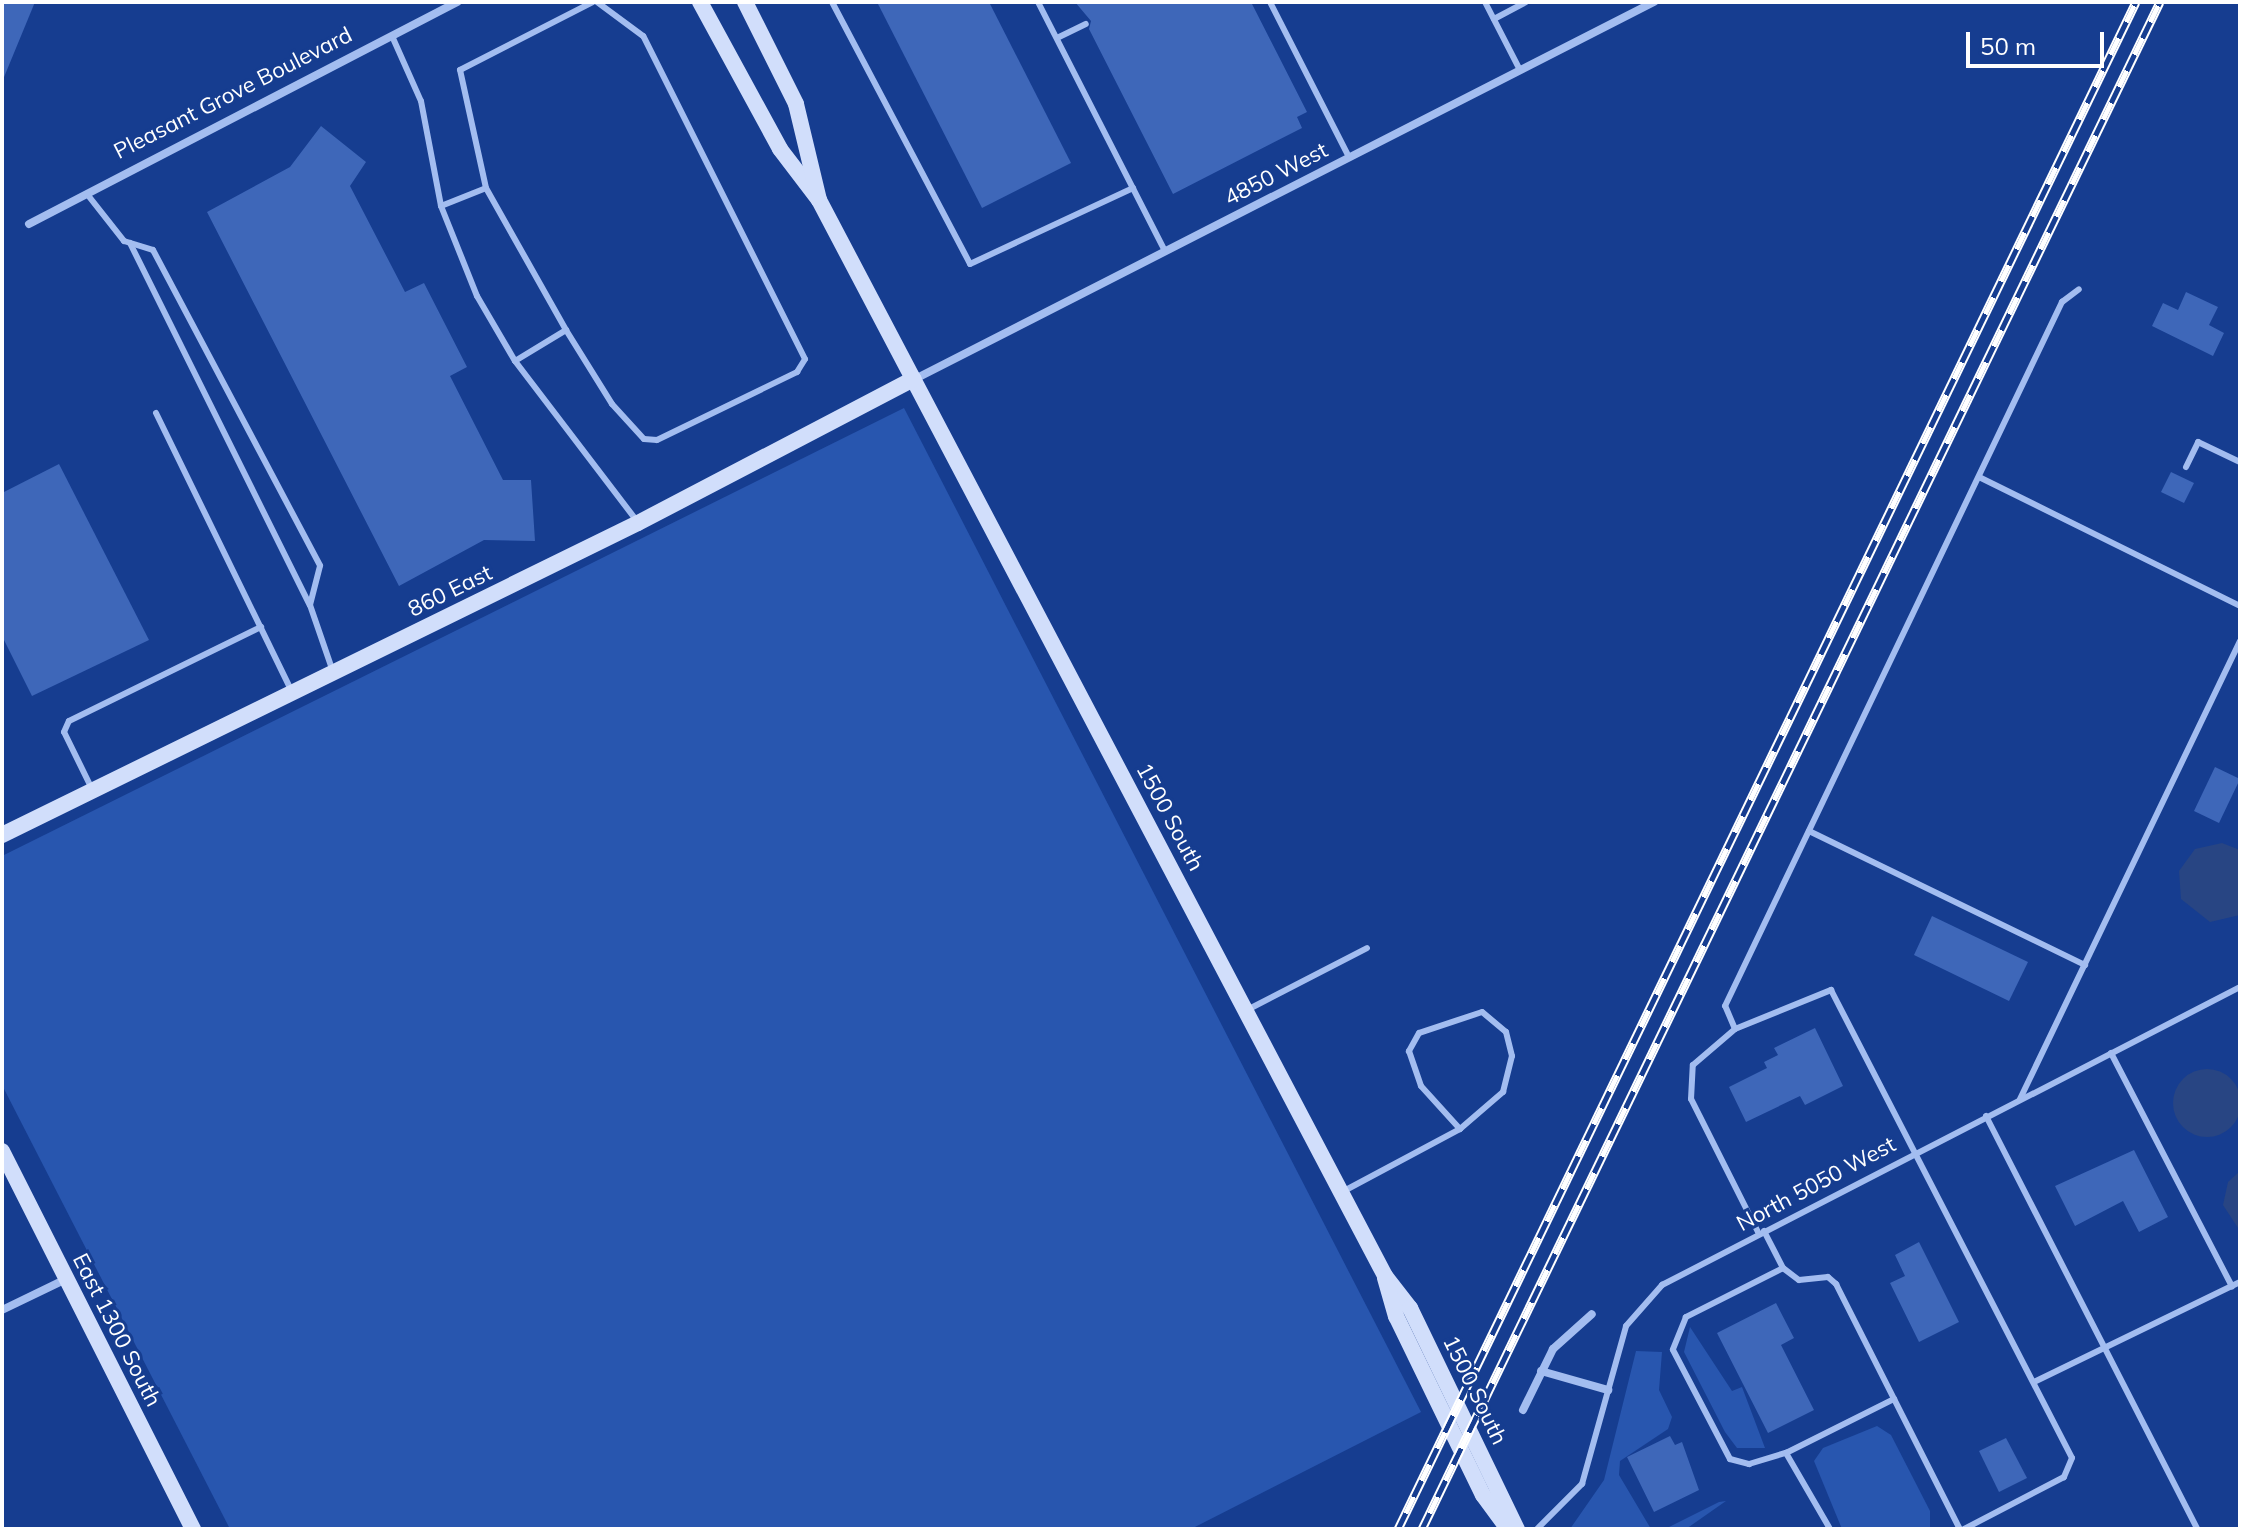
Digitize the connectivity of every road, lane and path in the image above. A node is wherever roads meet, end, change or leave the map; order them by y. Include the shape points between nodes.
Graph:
1 (458, 2) edge
2 (595, 2) edge
3 (700, 2) edge
4 (745, 2) edge
5 (832, 2) edge
6 (1038, 2) edge
7 (1270, 2) edge
8 (1485, 2) edge
9 (1526, 2) edge
10 (1654, 2) edge
11 (1494, 19) junction
12 (1086, 24) dead end
13 (392, 36) junction
14 (1057, 38) junction
15 (1520, 70) junction
16 (1349, 157) junction
17 (486, 188) junction
18 (1133, 188) junction
19 (87, 194) junction
20 (819, 200) junction
21 (441, 206) junction
22 (29, 224) dead end
23 (130, 243) junction
24 (1165, 251) junction
25 (2079, 289) dead end
26 (566, 330) junction
27 (515, 361) junction
28 (914, 379) junction
29 (156, 413) dead end
30 (2240, 462) edge
31 (2186, 467) dead end
32 (1979, 477) junction
33 (638, 523) junction
34 (310, 605) junction
35 (2240, 606) edge
36 (261, 627) junction
37 (2240, 641) edge
38 (334, 673) junction
39 (292, 693) junction
40 (93, 791) junction
41 (1809, 831) junction
42 (2, 835) edge
43 (1367, 948) dead end
44 (2085, 965) junction
45 (2240, 987) edge
46 (1247, 1010) junction
47 (1735, 1029) junction
48 (2111, 1053) junction
49 (2020, 1099) junction
50 (1986, 1116) junction
51 (1460, 1129) junction
52 (2, 1151) edge
53 (1917, 1151) junction
54 (1342, 1192) junction
55 (1761, 1233) junction
56 (1783, 1268) junction
57 (1385, 1276) junction
58 (66, 1279) junction
59 (2240, 1282) edge
60 (2232, 1286) junction
61 (2, 1310) edge
62 (1592, 1314) dead end
63 (2106, 1351) junction
64 (1541, 1371) junction
65 (2034, 1382) junction
66 (1608, 1390) junction
67 (1894, 1399) junction
68 (1523, 1410) dead end
69 (1786, 1453) junction
70 (193, 1529) edge
71 (1508, 1529) edge
72 (1517, 1529) edge
73 (1537, 1529) edge
74 (1830, 1529) edge
75 (1962, 1529) edge
76 (2197, 1529) edge

1 - 13 street, Pleasant Grove Boulevard
2 - 17 lane via 460,70
2 - 26 lane via 643,36 805,359 797,372 657,440 644,439
3 - 20 street via 780,149
4 - 20 street via 796,104
5 - 18 lane via 970,264
6 - 14 lane
7 - 16 lane
8 - 11 lane
9 - 11 lane
10 - 15 street, 4850 West
11 - 15 lane
12 - 14 lane
13 - 19 street, Pleasant Grove Boulevard
13 - 21 lane via 421,101
14 - 18 lane
15 - 16 street, 4850 West
16 - 24 street, 4850 West
17 - 21 lane
17 - 26 lane
18 - 24 lane
19 - 22 street, Pleasant Grove Boulevard
19 - 23 lane
20 - 28 street
21 - 27 lane via 477,296
23 - 34 lane
23 - 34 lane via 153,250 320,566
24 - 28 street, 4850 West
25 - 32 lane via 2062,302
26 - 27 lane
27 - 33 lane
28 - 33 street, 860 East
28 - 46 street, 1500 South
29 - 36 lane
30 - 31 lane via 2198,442
32 - 35 lane
32 - 41 lane
33 - 38 street, 860 East
34 - 38 lane
36 - 39 lane
36 - 40 lane via 69,721 64,732
37 - 44 lane
38 - 39 street, 860 East
39 - 40 street, 860 East
40 - 42 street, 860 East
41 - 44 lane
41 - 47 lane via 1725,1006
43 - 46 lane
44 - 49 lane
45 - 48 lane, North 5050 West
46 - 54 street, 1500 South
47 - 53 lane via 1831,990
47 - 55 lane via 1700,1051 1691,1099
48 - 49 lane, North 5050 West
48 - 60 lane
49 - 50 lane, North 5050 West
50 - 53 lane, North 5050 West
50 - 63 lane
51 - 51 lane via 1503,1092 1510,1074 1506,1032 1482,1012 1419,1033 1409,1051 1421,1086
51 - 54 lane
52 - 58 street, East 1300 South
53 - 55 lane, North 5050 West
53 - 65 lane
54 - 57 street, 1500 South
55 - 56 lane
55 - 66 lane, North 5050 West via 1662,1285 1640,1306 1626,1326
56 - 67 lane via 1799,1280 1828,1277 1836,1284
56 - 69 lane via 1686,1317 1673,1350 1730,1459 1749,1464
57 - 71 street, 1500 South via 1396,1316 1483,1495
57 - 72 street, 1500 South via 1410,1308
58 - 61 street
58 - 70 street, East 1300 South
59 - 60 lane
60 - 63 lane
62 - 64 street via 1561,1338
63 - 65 lane
63 - 76 lane
64 - 66 street
64 - 68 street
65 - 75 lane via 2072,1458 2070,1469
66 - 73 lane, North 5050 West via 1582,1484
67 - 69 lane
67 - 75 lane
69 - 74 lane

